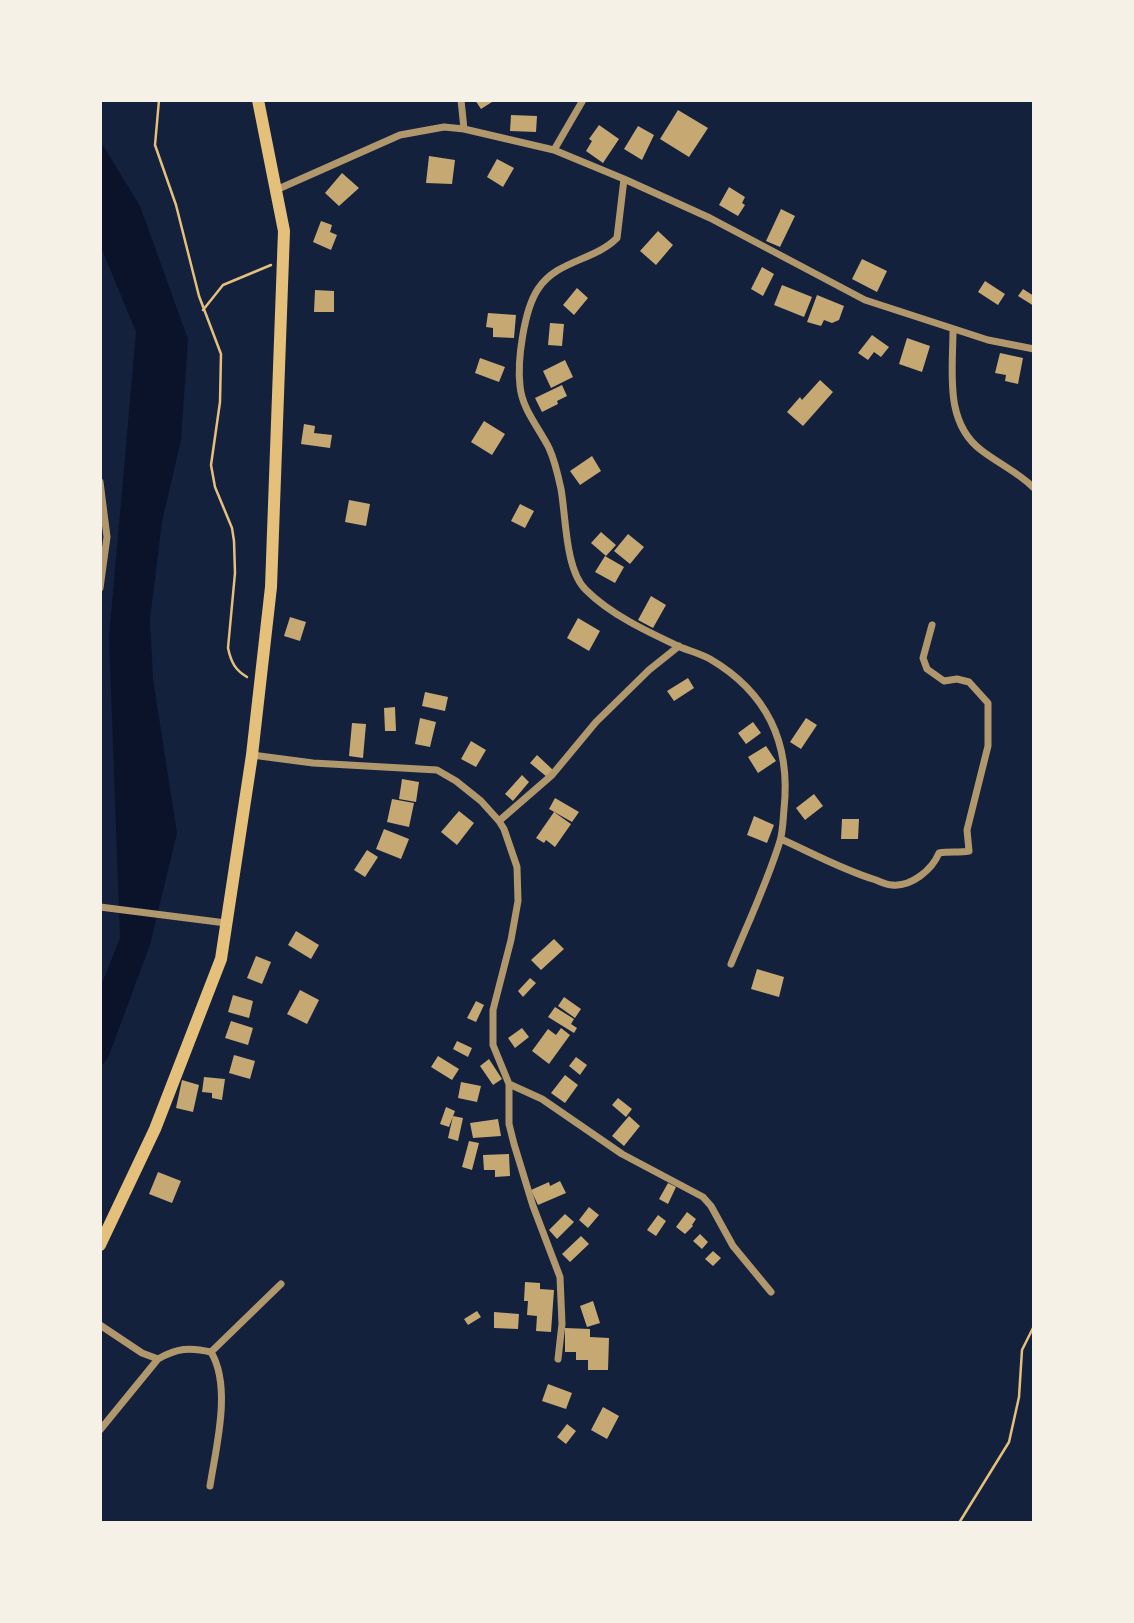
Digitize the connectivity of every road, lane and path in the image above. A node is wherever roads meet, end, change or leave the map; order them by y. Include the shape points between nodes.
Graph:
1 (159, 100) edge
2 (258, 100) edge
3 (461, 100) edge
4 (583, 100) edge
5 (464, 128) junction
6 (554, 150) junction
7 (624, 179) junction
8 (276, 190) junction
9 (283, 263) junction
10 (203, 310) junction
11 (953, 330) junction
12 (1034, 349) edge
13 (100, 482) edge
14 (1034, 488) edge
15 (100, 588) edge
16 (932, 625) dead end
17 (679, 646) junction
18 (261, 685) junction
19 (252, 755) junction
20 (499, 821) junction
21 (781, 839) junction
22 (104, 908) edge
23 (226, 923) junction
24 (732, 964) dead end
25 (509, 1084) junction
26 (100, 1245) edge
27 (281, 1284) dead end
28 (771, 1292) dead end
29 (100, 1325) edge
30 (1034, 1326) edge
31 (211, 1352) junction
32 (158, 1359) junction
33 (558, 1359) dead end
34 (100, 1430) edge
35 (210, 1486) dead end
36 (959, 1523) edge

1 - 10 path via 155,145
2 - 8 main road
3 - 5 street
4 - 6 street
5 - 6 street
5 - 8 street via 400,135
6 - 7 street
7 - 11 street via 710,218 865,300
7 - 17 street via 617,238 556,271 538,288 528,315 520,364 521,393 555,466 569,556 583,588 615,614
8 - 9 main road via 284,231
9 - 10 path via 223,285
9 - 18 main road via 271,587
10 - 18 path via 221,354 211,465 234,541 228,648 236,669
11 - 12 street
11 - 14 street via 953,402 959,425 981,450
13 - 15 street via 107,537
16 - 21 street via 923,658 927,669 944,681 970,682 988,703 988,746 967,830 969,851 939,853 925,873 892,885 856,874
17 - 20 street via 596,722 552,775
17 - 21 street via 708,658 745,683 767,711 779,741 786,787
18 - 19 main road
19 - 20 street via 437,770 467,789
19 - 23 main road
20 - 25 street via 513,854 518,882 511,940 492,1023 495,1056
21 - 24 street
22 - 23 street
23 - 26 main road via 221,959 155,1129
25 - 28 street via 542,1099 622,1154 703,1196 733,1246
25 - 33 street via 509,1124 560,1277
27 - 31 street
29 - 32 street
30 - 36 path via 1022,1350 1019,1397 1009,1442
31 - 32 street via 190,1347
31 - 35 street via 220,1377 220,1419
32 - 34 street

